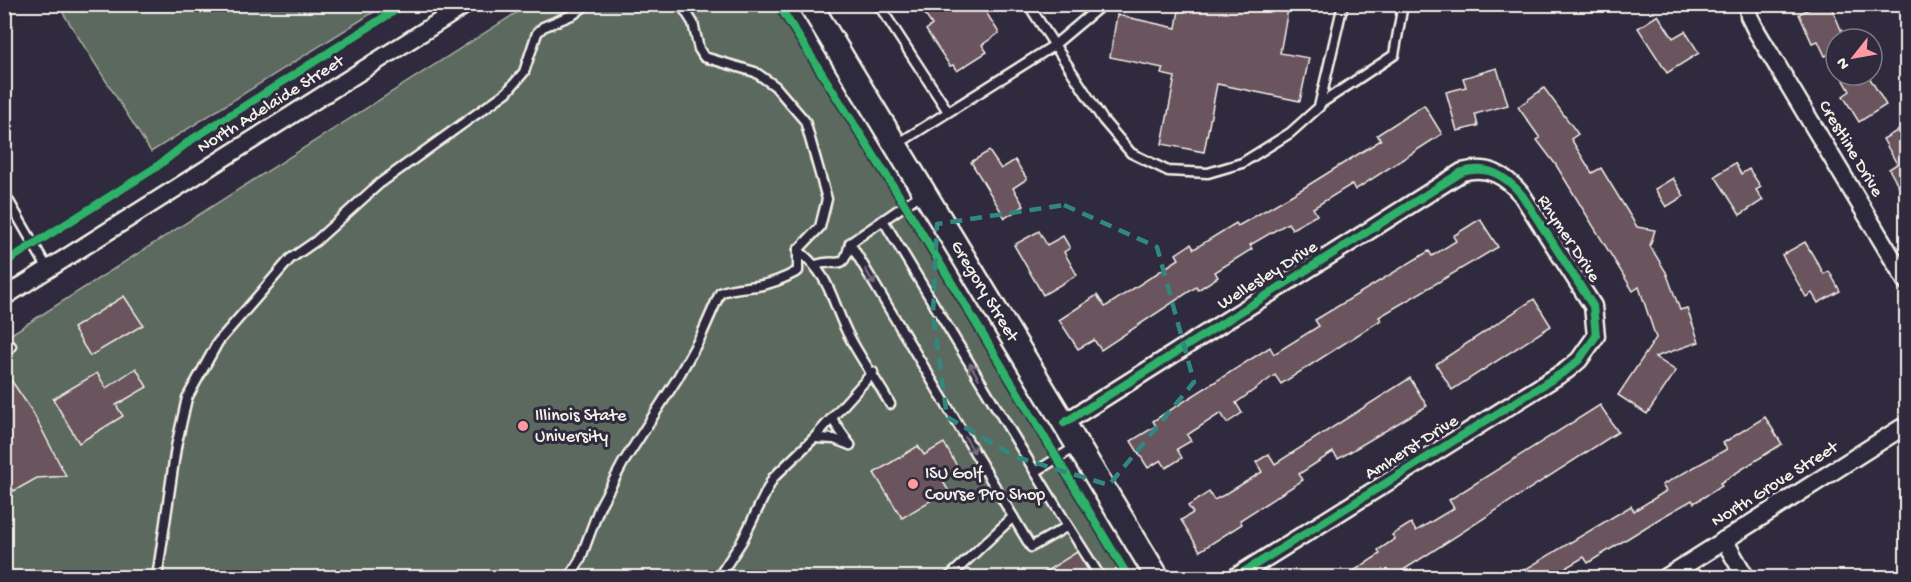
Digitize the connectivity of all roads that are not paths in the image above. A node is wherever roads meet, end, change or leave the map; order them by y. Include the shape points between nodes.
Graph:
1 (467, 4) edge
2 (587, 4) edge
3 (681, 4) edge
4 (810, 4) edge
5 (878, 4) edge
6 (1028, 4) edge
7 (1103, 4) edge
8 (1343, 4) edge
9 (1403, 4) edge
10 (1748, 4) edge
11 (1053, 46) junction
12 (1320, 104) junction
13 (947, 110) junction
14 (896, 145) junction
15 (1493, 172) joint
16 (924, 192) junction
17 (4, 193) edge
18 (883, 220) junction
19 (850, 243) junction
20 (798, 250) junction
21 (816, 265) junction
22 (48, 269) junction
23 (1906, 281) edge
24 (4, 297) edge
25 (1596, 336) joint
26 (11, 346) dead end
27 (4, 357) edge
28 (873, 372) junction
29 (890, 404) dead end
30 (832, 419) junction
31 (1064, 423) junction
32 (1906, 425) edge
33 (814, 438) junction
34 (1078, 445) junction
35 (1035, 471) junction
36 (1013, 517) junction
37 (1068, 526) junction
38 (1724, 540) junction
39 (157, 578) edge
40 (569, 578) edge
41 (718, 578) edge
42 (948, 578) edge
43 (1101, 578) edge
44 (1158, 578) edge
45 (1234, 578) edge
46 (1665, 578) edge
47 (1746, 578) edge

1 - 22 street, North Adelaide Street
2 - 39 lane via 574,15 543,27 532,43 524,72 507,92 379,184 290,260 218,342 187,398
3 - 20 lane via 693,23 704,57 755,72 776,86 805,121 827,199 820,227
4 - 14 main road, Gregory Street
5 - 13 lane
6 - 11 lane
7 - 11 lane
8 - 12 lane
9 - 12 lane via 1394,55
10 - 23 street, Crestline Drive via 1757,32
11 - 12 lane via 1103,120 1131,153 1168,171 1208,173 1242,163 1290,133
11 - 13 lane
13 - 14 lane
14 - 16 main road, Gregory Street
15 - 25 street, Rhymer Drive via 1522,195 1593,306
15 - 31 street, Wellesley Drive via 1476,168 1462,172
16 - 18 lane
16 - 31 main road, Gregory Street
17 - 22 lane
18 - 19 lane
35 -> 18 lane
19 - 21 lane via 847,259 841,263
19 -> 36 lane
20 - 21 lane
20 - 40 lane via 798,271 784,279 720,293 677,379 605,497
21 - 28 lane via 847,333
22 - 24 street, North Adelaide Street
25 - 45 street, Amherst Drive via 1567,370
26 - 27 lane
28 - 29 lane
28 - 30 lane
30 - 33 lane
30 - 33 lane via 850,445
31 - 34 main road, Gregory Street
32 - 38 street, North Grove Street
33 - 41 lane via 773,478
34 - 35 lane
34 - 44 main road, Gregory Street
35 - 37 lane
36 - 37 lane via 1031,547
36 - 42 lane
37 - 43 lane
38 - 46 street, North Grove Street
38 - 47 street

